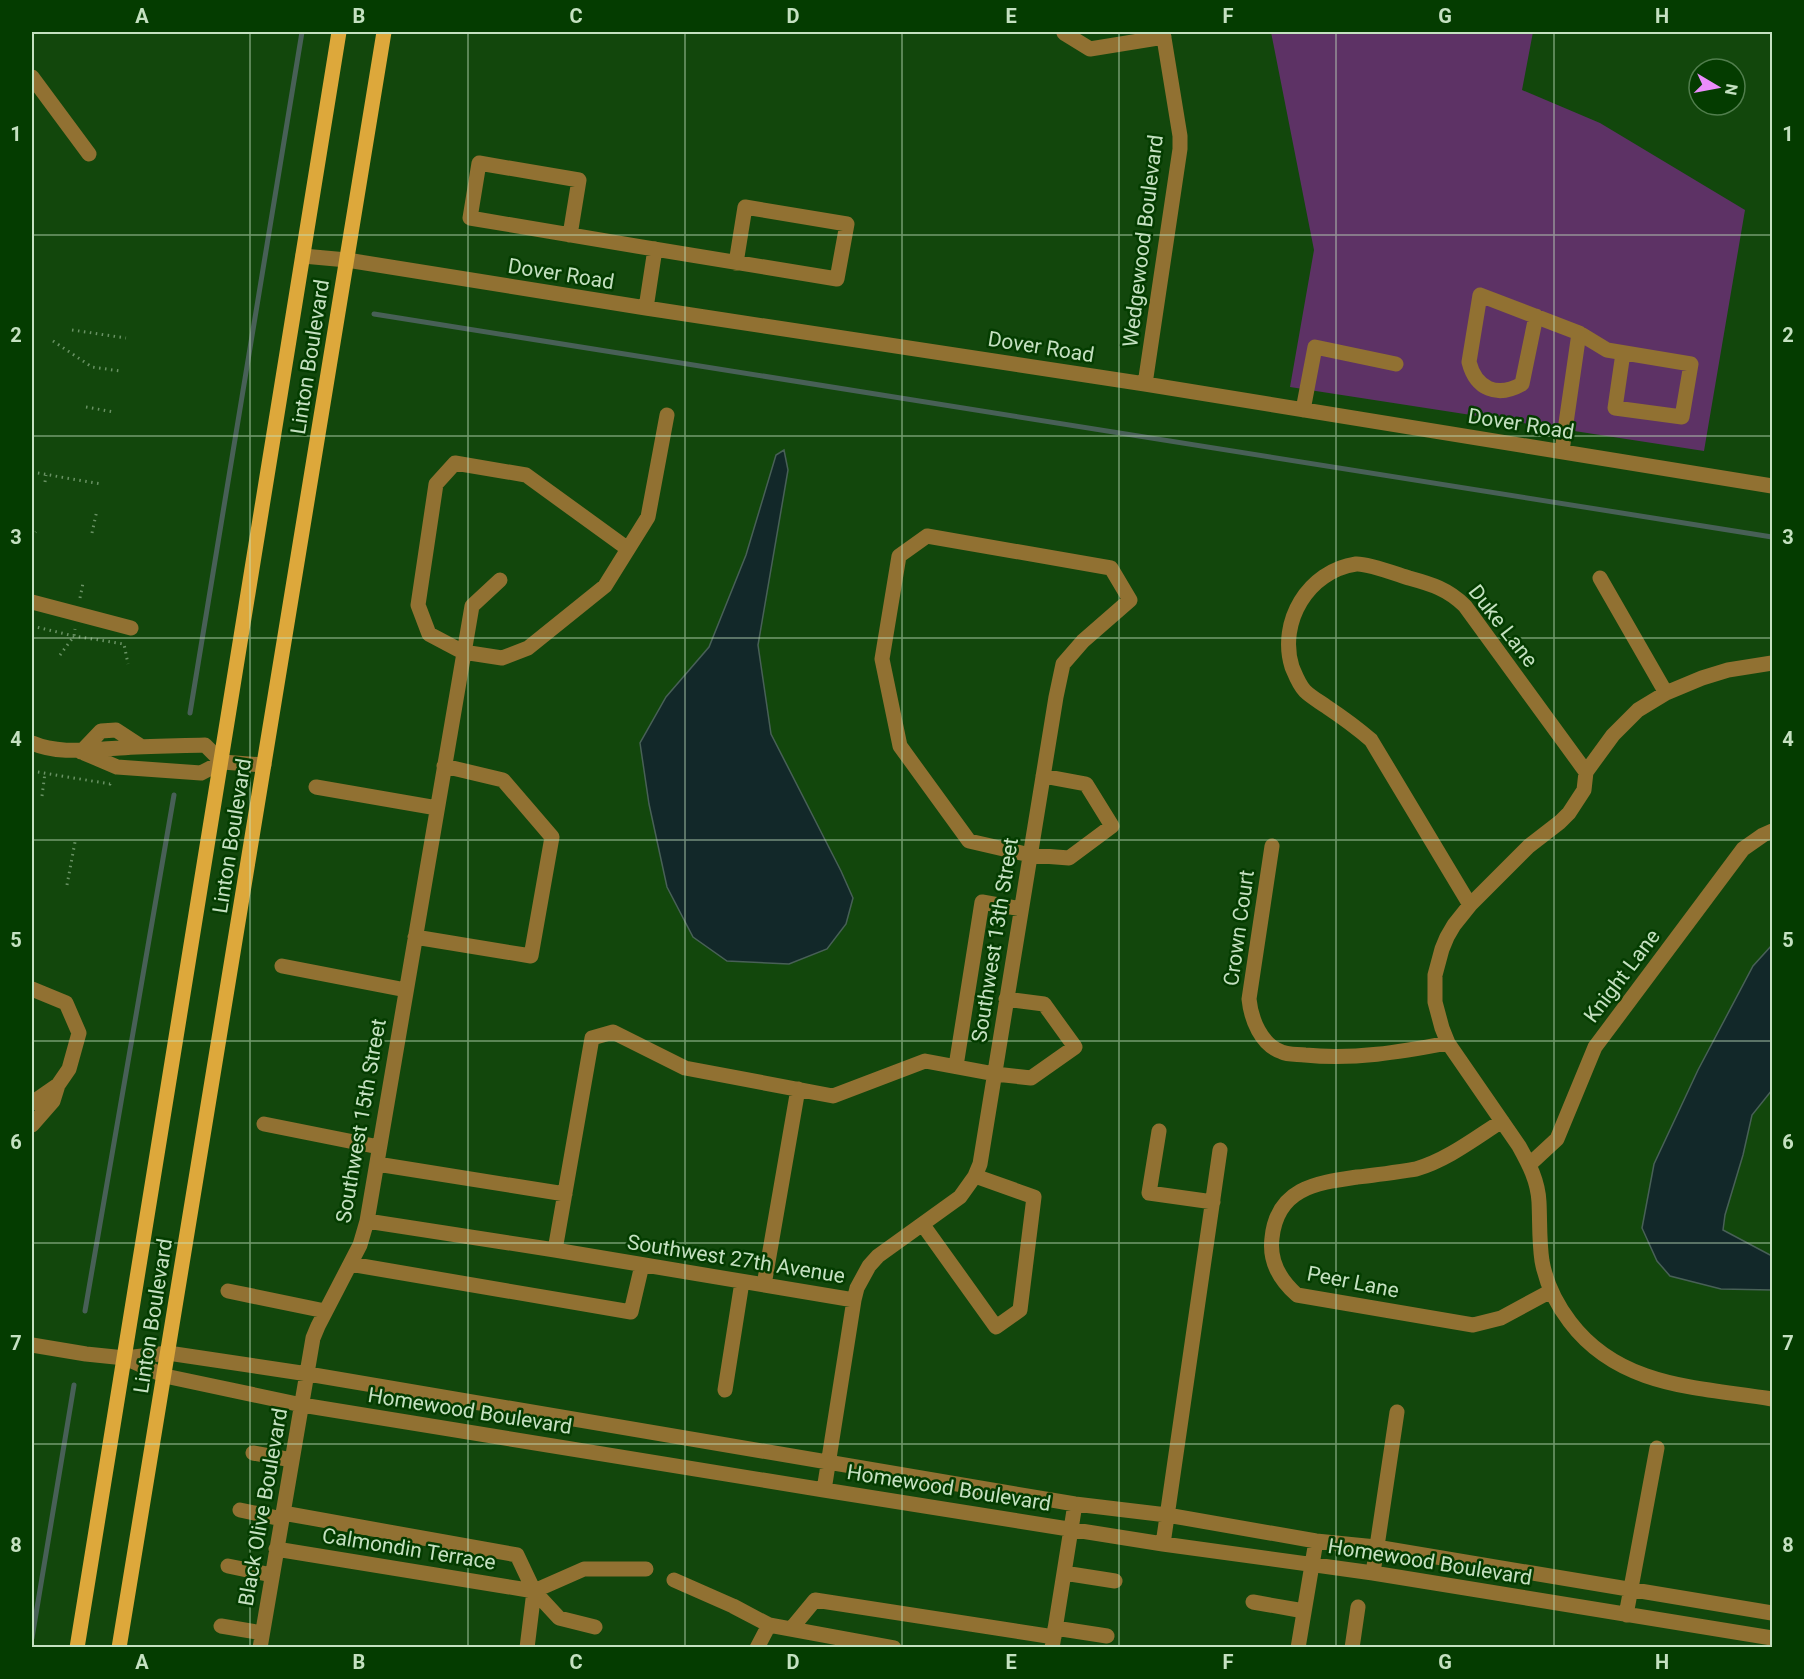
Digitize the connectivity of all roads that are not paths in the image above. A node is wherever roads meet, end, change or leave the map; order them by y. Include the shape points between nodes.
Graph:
1 (339, 32) edge
2 (384, 32) edge
3 (1064, 33) dead end
4 (1164, 34) edge
5 (32, 77) edge
6 (89, 154) dead end
7 (570, 235) junction
8 (656, 249) junction
9 (303, 256) junction
10 (347, 260) junction
11 (736, 262) junction
12 (646, 308) junction
13 (1536, 316) junction
14 (1579, 333) junction
15 (1623, 353) junction
16 (1396, 364) dead end
17 (1145, 384) junction
18 (1303, 410) junction
19 (667, 415) dead end
20 (1562, 452) junction
21 (1773, 486) edge
22 (628, 549) junction
23 (1600, 578) dead end
24 (500, 580) dead end
25 (32, 602) edge
26 (131, 628) dead end
27 (463, 651) junction
28 (1773, 663) edge
29 (1666, 693) junction
30 (32, 743) edge
31 (81, 752) junction
32 (222, 762) junction
33 (264, 765) junction
34 (444, 766) junction
35 (1586, 772) junction
36 (1043, 776) junction
37 (316, 786) dead end
38 (437, 808) junction
39 (1773, 831) edge
40 (1272, 846) dead end
41 (1030, 855) junction
42 (1470, 905) junction
43 (1021, 909) junction
44 (415, 937) junction
45 (282, 966) dead end
46 (32, 989) edge
47 (406, 990) junction
48 (1006, 999) junction
49 (1448, 1043) junction
50 (956, 1066) junction
51 (995, 1074) junction
52 (58, 1085) junction
53 (798, 1089) junction
54 (32, 1103) edge
55 (1502, 1121) junction
56 (264, 1124) dead end
57 (32, 1125) edge
58 (1159, 1131) dead end
59 (379, 1147) junction
60 (1220, 1150) dead end
61 (377, 1164) junction
62 (1530, 1164) junction
63 (972, 1182) junction
64 (565, 1194) junction
65 (1213, 1202) junction
66 (367, 1221) junction
67 (923, 1225) junction
68 (555, 1250) junction
69 (350, 1264) junction
70 (642, 1265) junction
71 (742, 1282) junction
72 (764, 1285) junction
73 (228, 1291) dead end
74 (1551, 1291) junction
75 (854, 1300) junction
76 (326, 1311) junction
77 (32, 1346) edge
78 (168, 1353) junction
79 (125, 1358) junction
80 (308, 1374) junction
81 (165, 1376) junction
82 (725, 1390) dead end
83 (1773, 1399) edge
84 (303, 1405) junction
85 (1397, 1412) dead end
86 (1657, 1448) dead end
87 (253, 1453) dead end
88 (292, 1460) junction
89 (829, 1461) junction
90 (824, 1490) junction
91 (1075, 1504) junction
92 (240, 1510) dead end
93 (1167, 1515) junction
94 (282, 1516) junction
95 (1071, 1528) junction
96 (1316, 1541) junction
97 (1163, 1544) junction
98 (1376, 1547) junction
99 (276, 1549) junction
100 (1312, 1565) junction
101 (228, 1566) dead end
102 (646, 1569) dead end
103 (1064, 1573) junction
104 (1373, 1573) junction
105 (272, 1575) junction
106 (674, 1580) dead end
107 (1114, 1581) dead end
108 (1632, 1589) junction
109 (534, 1591) junction
110 (1253, 1602) dead end
111 (1358, 1607) dead end
112 (1304, 1611) junction
113 (1773, 1613) edge
114 (1626, 1615) junction
115 (769, 1625) junction
116 (221, 1626) dead end
117 (595, 1627) dead end
118 (791, 1629) junction
119 (1107, 1636) dead end
120 (1054, 1637) edge
121 (1773, 1638) edge
122 (261, 1640) edge
123 (870, 1645) edge
124 (77, 1647) edge
125 (119, 1647) edge
126 (527, 1647) edge
127 (757, 1647) edge
128 (894, 1647) edge
129 (1298, 1647) edge
130 (1352, 1647) edge

1 - 9 main road, Linton Boulevard
2 - 10 main road, Linton Boulevard
3 - 4 street via 1090,49
4 - 17 street, Wedgewood Boulevard via 1180,150
5 - 6 street
7 - 7 street via 470,218 479,163 579,180
7 - 8 street
8 - 11 street
8 - 12 street
9 - 10 street, Dover Road
9 - 32 main road, Linton Boulevard
10 - 12 street, Dover Road
10 - 33 main road, Linton Boulevard
11 - 11 street via 745,207 847,224 837,279
12 - 17 street, Dover Road
13 - 13 street via 1480,295 1468,362 1471,372 1484,386 1503,391 1522,384
13 - 14 street
14 - 15 street via 1607,350
14 - 20 street
15 - 15 street via 1691,364 1682,417 1616,408
16 - 18 street via 1315,347
17 - 18 street, Dover Road
18 - 20 street, Dover Road
19 - 22 street via 648,517
20 - 21 street, Dover Road
22 - 27 street via 605,586 528,648 502,658
22 - 27 street via 526,475 455,462 435,484 418,605 429,634
23 - 29 street
24 - 27 street, Southwest 15th Street via 472,606
25 - 26 street
27 - 34 street, Southwest 15th Street
28 - 29 street via 1728,670
29 - 35 street via 1621,726
30 - 31 street
31 - 32 street via 117,766 201,773
31 - 32 street via 205,745
32 - 33 street
32 - 79 main road, Linton Boulevard
33 - 78 main road, Linton Boulevard
34 - 38 street, Southwest 15th Street
34 - 44 street via 503,780 552,837 531,956
35 - 42 street via 1584,790 1569,813 1529,846
35 - 42 street, Duke Lane via 1455,596 1431,584 1360,564 1335,571 1312,586 1290,627 1288,647 1294,673 1304,690 1371,740
36 - 41 street, Southwest 13th Street
36 - 41 street via 1086,784 1112,825 1069,858
36 - 41 street, Southwest 13th Street via 1063,664 1130,600 1111,568 927,536 899,556 882,659 900,746 969,841
37 - 38 street
38 - 44 street, Southwest 15th Street
39 - 62 street, Knight Lane via 1743,849 1595,1047 1557,1139
40 - 49 street, Crown Court via 1249,999 1254,1022 1270,1045 1281,1052 1323,1057 1381,1055
41 - 43 street, Southwest 13th Street
42 - 49 street via 1447,937 1435,975 1438,1015
43 - 48 street, Southwest 13th Street
43 - 50 street via 982,902
44 - 47 street, Southwest 15th Street
45 - 47 street
46 - 52 street via 66,1003 79,1033 69,1069
47 - 59 street, Southwest 15th Street
48 - 51 street, Southwest 13th Street
48 - 51 street via 1044,1004 1075,1047 1030,1078
49 - 55 street
50 - 51 street
50 - 53 street via 925,1061 833,1096
51 - 63 street, Southwest 13th Street via 980,1164
52 - 54 street
52 - 57 street via 53,1101
53 - 64 street via 685,1068 614,1032 592,1038
53 - 72 street
55 - 62 street
55 - 74 street, Peer Lane via 1430,1165 1320,1183 1298,1192 1276,1220 1271,1243 1275,1267 1297,1295 1473,1325 1501,1318
56 - 59 street
58 - 65 street via 1149,1193
59 - 61 street, Southwest 15th Street
60 - 65 street
61 - 64 street
61 - 66 street, Southwest 15th Street
62 - 74 street via 1539,1202 1543,1264
63 - 67 street, Southwest 27th Avenue via 950,1206
63 - 67 street via 1034,1197 1020,1310 996,1327
64 - 68 street
65 - 93 street
66 - 68 street, Southwest 27th Avenue
66 - 69 street, Southwest 15th Street
67 - 75 street, Southwest 27th Avenue via 878,1256 857,1288
68 - 70 street, Southwest 27th Avenue
69 - 70 street via 631,1312
69 - 76 street, Southwest 15th Street
70 - 71 street, Southwest 27th Avenue
71 - 72 street, Southwest 27th Avenue
71 - 82 street
72 - 75 street, Southwest 27th Avenue
73 - 76 street
74 - 83 street via 1578,1333 1617,1364 1664,1382
75 - 89 street
76 - 80 street, Southwest 15th Street via 313,1338
77 - 79 street, Homewood Boulevard
78 - 79 street, Homewood Boulevard
78 - 80 street, Homewood Boulevard
78 - 81 main road, Linton Boulevard
79 - 81 street, Homewood Boulevard
79 - 124 main road, Linton Boulevard
80 - 84 street, Black Olive Boulevard
80 - 89 street, Homewood Boulevard
81 - 84 street, Homewood Boulevard
81 - 125 main road, Linton Boulevard
84 - 88 street, Black Olive Boulevard
84 - 90 street, Homewood Boulevard
85 - 98 street
86 - 108 street
87 - 88 street
88 - 94 street, Black Olive Boulevard
89 - 90 street
89 - 91 street, Homewood Boulevard
90 - 95 street, Homewood Boulevard
91 - 93 street, Homewood Boulevard
91 - 95 street
92 - 94 street
93 - 96 street, Homewood Boulevard
93 - 97 street
94 - 99 street, Black Olive Boulevard
94 - 109 street via 517,1555
95 - 97 street, Homewood Boulevard
95 - 103 street
96 - 98 street, Homewood Boulevard
96 - 100 street
97 - 100 street, Homewood Boulevard
98 - 104 street
98 - 108 street, Homewood Boulevard
99 - 105 street, Black Olive Boulevard
99 - 109 street, Calmondin Terrace
100 - 104 street, Homewood Boulevard
100 - 112 street
101 - 105 street
102 - 109 street via 584,1569
103 - 107 street
103 - 120 street
104 - 114 street, Homewood Boulevard
105 - 122 street, Black Olive Boulevard
106 - 115 street
108 - 113 street, Homewood Boulevard
108 - 114 street
109 - 117 street via 559,1618
109 - 126 street
110 - 112 street
111 - 130 street
112 - 129 street
114 - 121 street, Homewood Boulevard
115 - 118 street
115 - 127 street
116 - 122 street
118 - 120 street via 815,1600
118 - 123 street
119 - 120 street
123 - 128 street

